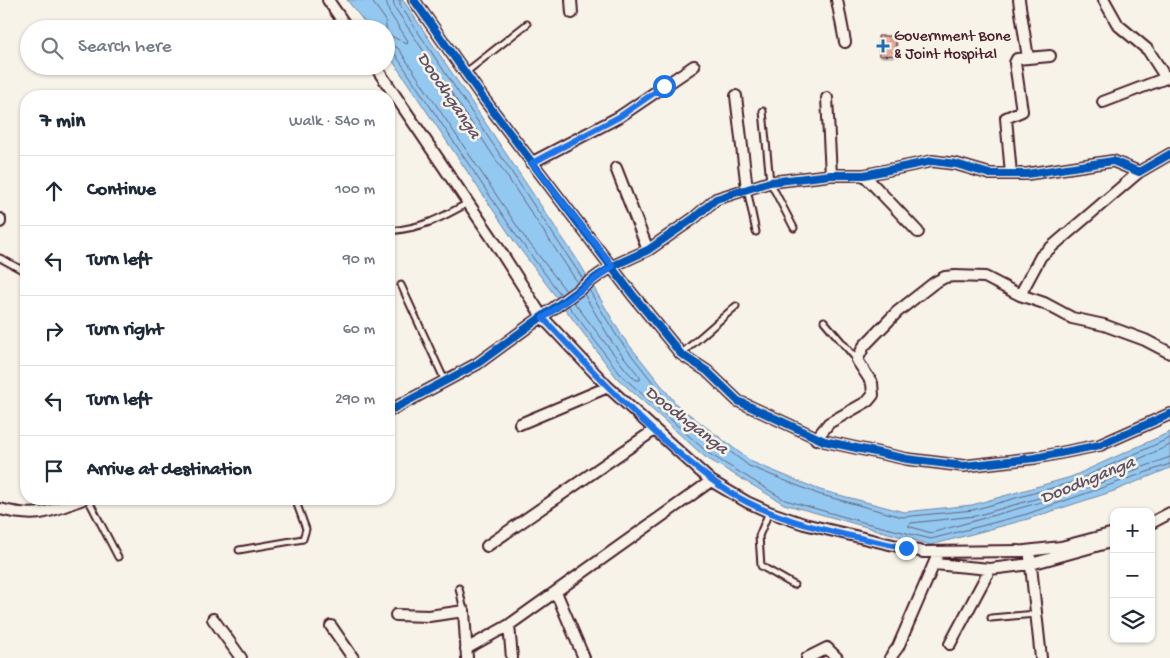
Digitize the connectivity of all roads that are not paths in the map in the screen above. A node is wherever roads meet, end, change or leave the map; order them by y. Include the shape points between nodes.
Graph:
1 (328, 0) edge
2 (414, 0) edge
3 (571, 0) edge
4 (836, 0) edge
5 (1019, 0) edge
6 (1104, 0) edge
7 (572, 13) dead end
8 (342, 20) edge
9 (527, 24) dead end
10 (845, 42) dead end
11 (1050, 56) dead end
12 (1028, 58) junction
13 (694, 66) dead end
14 (465, 73) junction
15 (380, 75) edge
16 (1168, 77) edge
17 (391, 90) edge
18 (395, 96) edge
19 (736, 96) dead end
20 (827, 98) dead end
21 (1104, 102) dead end
22 (763, 111) dead end
23 (1170, 154) edge
24 (532, 163) junction
25 (616, 168) dead end
26 (1139, 172) junction
27 (1011, 174) junction
28 (831, 175) junction
29 (864, 175) junction
30 (770, 182) junction
31 (747, 188) junction
32 (469, 203) junction
33 (794, 228) dead end
34 (395, 231) edge
35 (756, 232) dead end
36 (918, 232) dead end
37 (648, 250) junction
38 (0, 258) edge
39 (613, 266) junction
40 (20, 269) edge
41 (402, 285) dead end
42 (1020, 295) junction
43 (736, 306) dead end
44 (547, 315) junction
45 (824, 321) dead end
46 (1170, 353) edge
47 (682, 354) junction
48 (857, 360) junction
49 (445, 381) junction
50 (608, 387) junction
51 (395, 408) edge
52 (1170, 414) edge
53 (520, 424) dead end
54 (653, 431) junction
55 (816, 439) junction
56 (711, 481) junction
57 (66, 505) edge
58 (91, 505) edge
59 (297, 505) edge
60 (0, 509) edge
61 (769, 512) junction
62 (1170, 513) edge
63 (1155, 521) edge
64 (1110, 534) edge
65 (1110, 543) edge
66 (488, 546) dead end
67 (239, 550) dead end
68 (1028, 550) junction
69 (939, 552) junction
70 (118, 557) dead end
71 (934, 564) junction
72 (1031, 564) junction
73 (990, 569) junction
74 (794, 585) dead end
75 (459, 588) dead end
76 (556, 592) junction
77 (464, 611) junction
78 (1036, 614) junction
79 (396, 615) dead end
80 (213, 618) dead end
81 (992, 618) dead end
82 (509, 625) junction
83 (331, 626) dead end
84 (950, 644) dead end
85 (467, 654) edge
86 (241, 658) edge
87 (353, 658) edge
88 (512, 658) edge
89 (584, 658) edge
90 (807, 658) edge
91 (837, 658) edge
92 (890, 658) edge
93 (1041, 658) edge

1 - 8 street
2 - 14 street
3 - 7 street
4 - 10 street
5 - 12 street
6 - 16 street via 1118,25 1148,50
9 - 14 lane
11 - 12 street
12 - 27 street via 1015,63 1022,111 1006,118
13 - 24 street via 619,117
14 - 24 street
15 - 17 street
16 - 21 street
18 - 32 street
19 - 31 street
20 - 28 street
22 - 30 lane
23 - 26 street
24 - 39 street
25 - 37 street
26 - 27 street via 1113,161
26 - 42 street via 1041,256
27 - 29 street via 990,174 932,161
28 - 29 street
28 - 30 street
29 - 36 street
30 - 31 street
30 - 33 lane
31 - 35 lane
31 - 37 street via 716,199
32 - 34 lane via 434,222 415,229
32 - 44 street
37 - 39 street
38 - 40 lane
39 - 44 street
39 - 47 street
41 - 49 lane
42 - 46 street via 1072,318 1104,325 1145,340
42 - 48 street via 985,277 945,277 897,312 864,346
43 - 47 lane
44 - 49 street via 477,364
44 - 50 street
45 - 48 lane
47 - 55 street via 707,371 738,401
48 - 55 street via 872,383 874,395 829,423
49 - 51 street
50 - 53 street
50 - 54 street
52 - 55 street via 1100,445 1035,458 964,466 907,459
54 - 56 street
54 - 66 street
56 - 61 street
56 - 76 street
57 - 60 street via 39,515 16,514
58 - 70 lane
59 - 67 lane via 306,529 303,539
61 - 69 street via 804,524 905,548
61 - 74 lane via 759,536 761,566
62 - 63 street
64 - 68 street via 1062,547
65 - 72 street
68 - 69 street
68 - 72 street
69 - 71 street
71 - 73 street
71 - 92 street via 898,647
72 - 73 street
72 - 78 street
73 - 84 street
75 - 77 lane
76 - 82 street
76 - 89 street
77 - 79 street via 429,616
77 - 85 street
78 - 81 lane
78 - 93 street
80 - 86 street
82 - 85 street
82 - 88 street
83 - 87 street
90 - 91 street via 826,648

